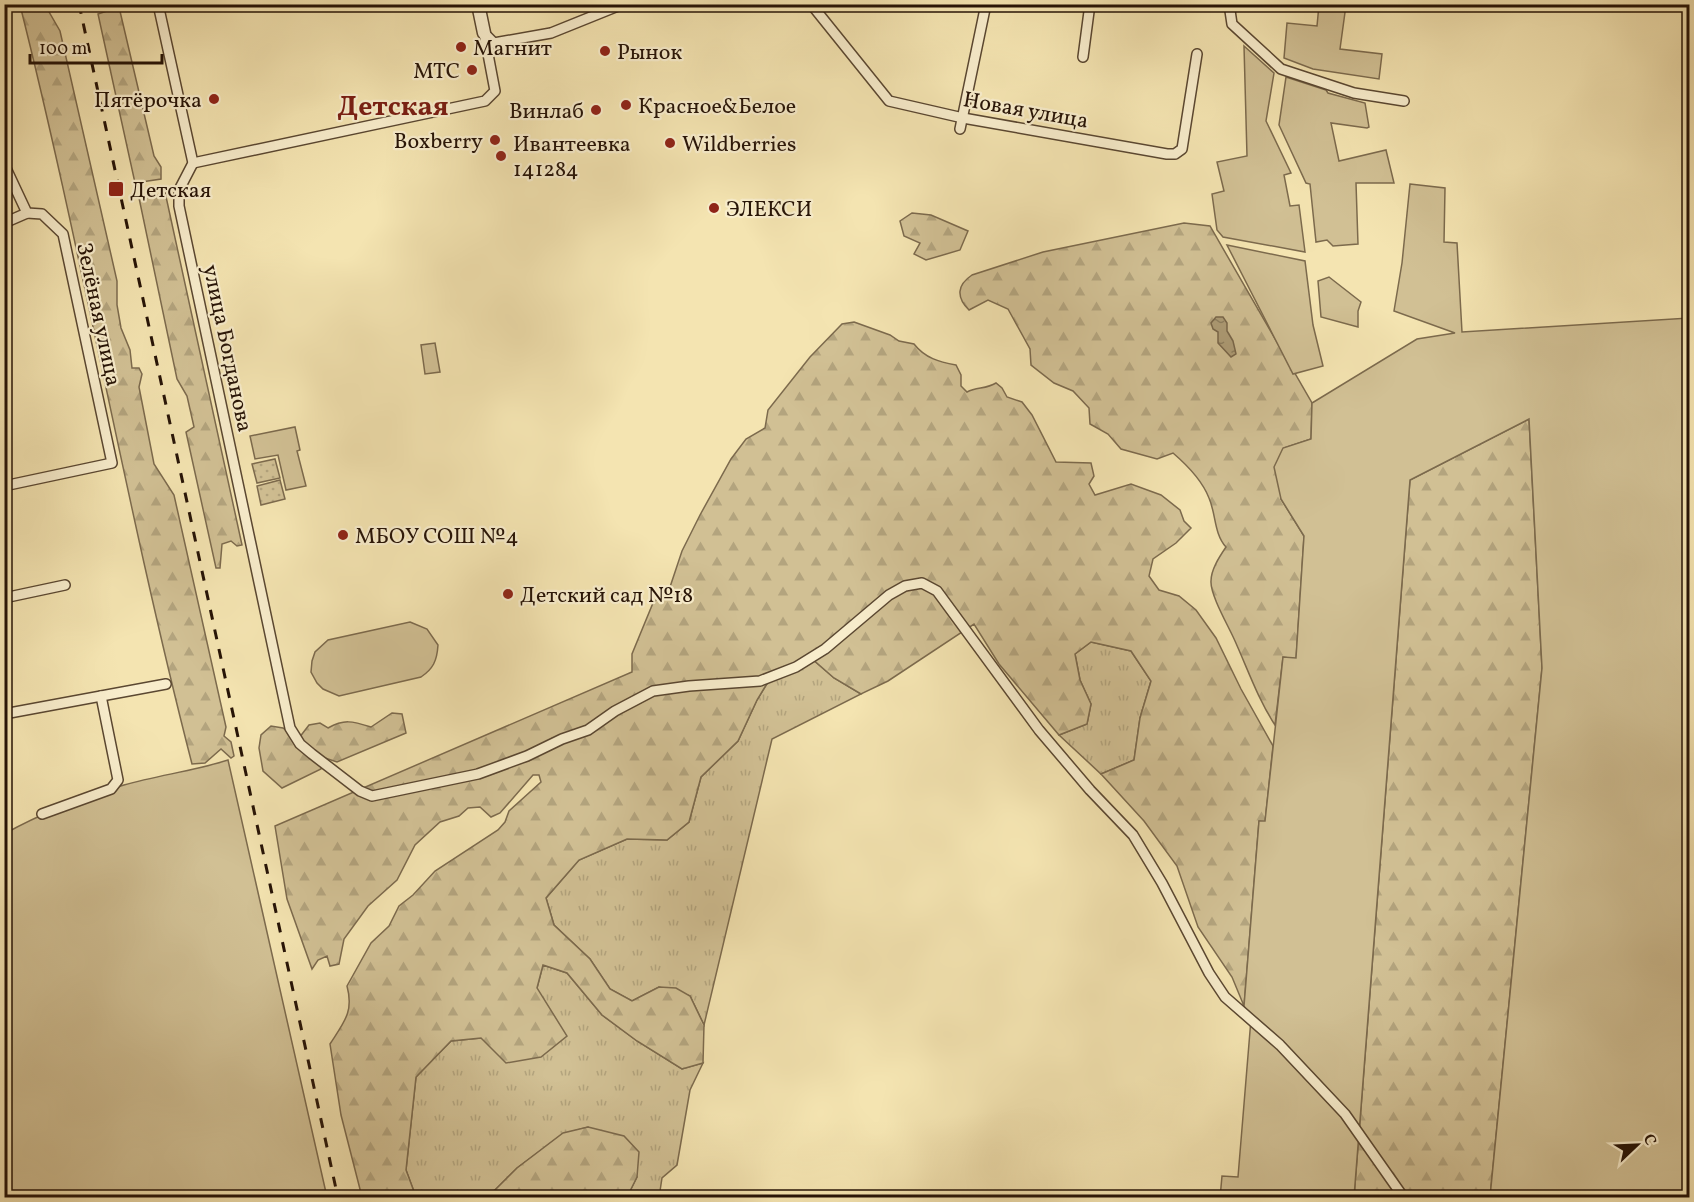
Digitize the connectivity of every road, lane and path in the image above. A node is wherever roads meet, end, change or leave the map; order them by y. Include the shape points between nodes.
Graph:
1 (158, 4) edge
2 (478, 4) edge
3 (623, 4) edge
4 (811, 4) edge
5 (986, 4) edge
6 (1090, 4) edge
7 (1229, 4) edge
8 (484, 33) junction
9 (1197, 54) dead end
10 (1083, 57) dead end
11 (1404, 101) dead end
12 (963, 118) junction
13 (960, 129) dead end
14 (193, 163) junction
15 (4, 164) edge
16 (27, 213) junction
17 (4, 223) edge
18 (4, 486) edge
19 (65, 585) dead end
20 (4, 598) edge
21 (166, 684) dead end
22 (101, 696) junction
23 (4, 714) edge
24 (42, 814) dead end
25 (1404, 1197) edge

1 - 14 street
2 - 8 street
3 - 8 street via 537,37 494,43
4 - 12 street, Новая улица via 889,101
5 - 12 street
6 - 10 street
7 - 11 street via 1232,24 1281,69 1354,93
8 - 14 street via 495,91 485,101
9 - 12 street, Новая улица via 1182,149 1175,154
12 - 13 street
14 - 25 street, улица Богданова via 179,190 179,206 290,728 300,744 372,796 477,774 588,730 653,691 760,681 796,667 825,649 889,595 922,583 936,591 1039,730 1133,835 1225,997 1280,1045 1345,1114
15 - 16 street
16 - 17 street
16 - 18 street, Зелёная улица via 42,214 63,234 112,463
19 - 20 street
21 - 22 street
22 - 23 street
22 - 24 street via 118,780 111,789

